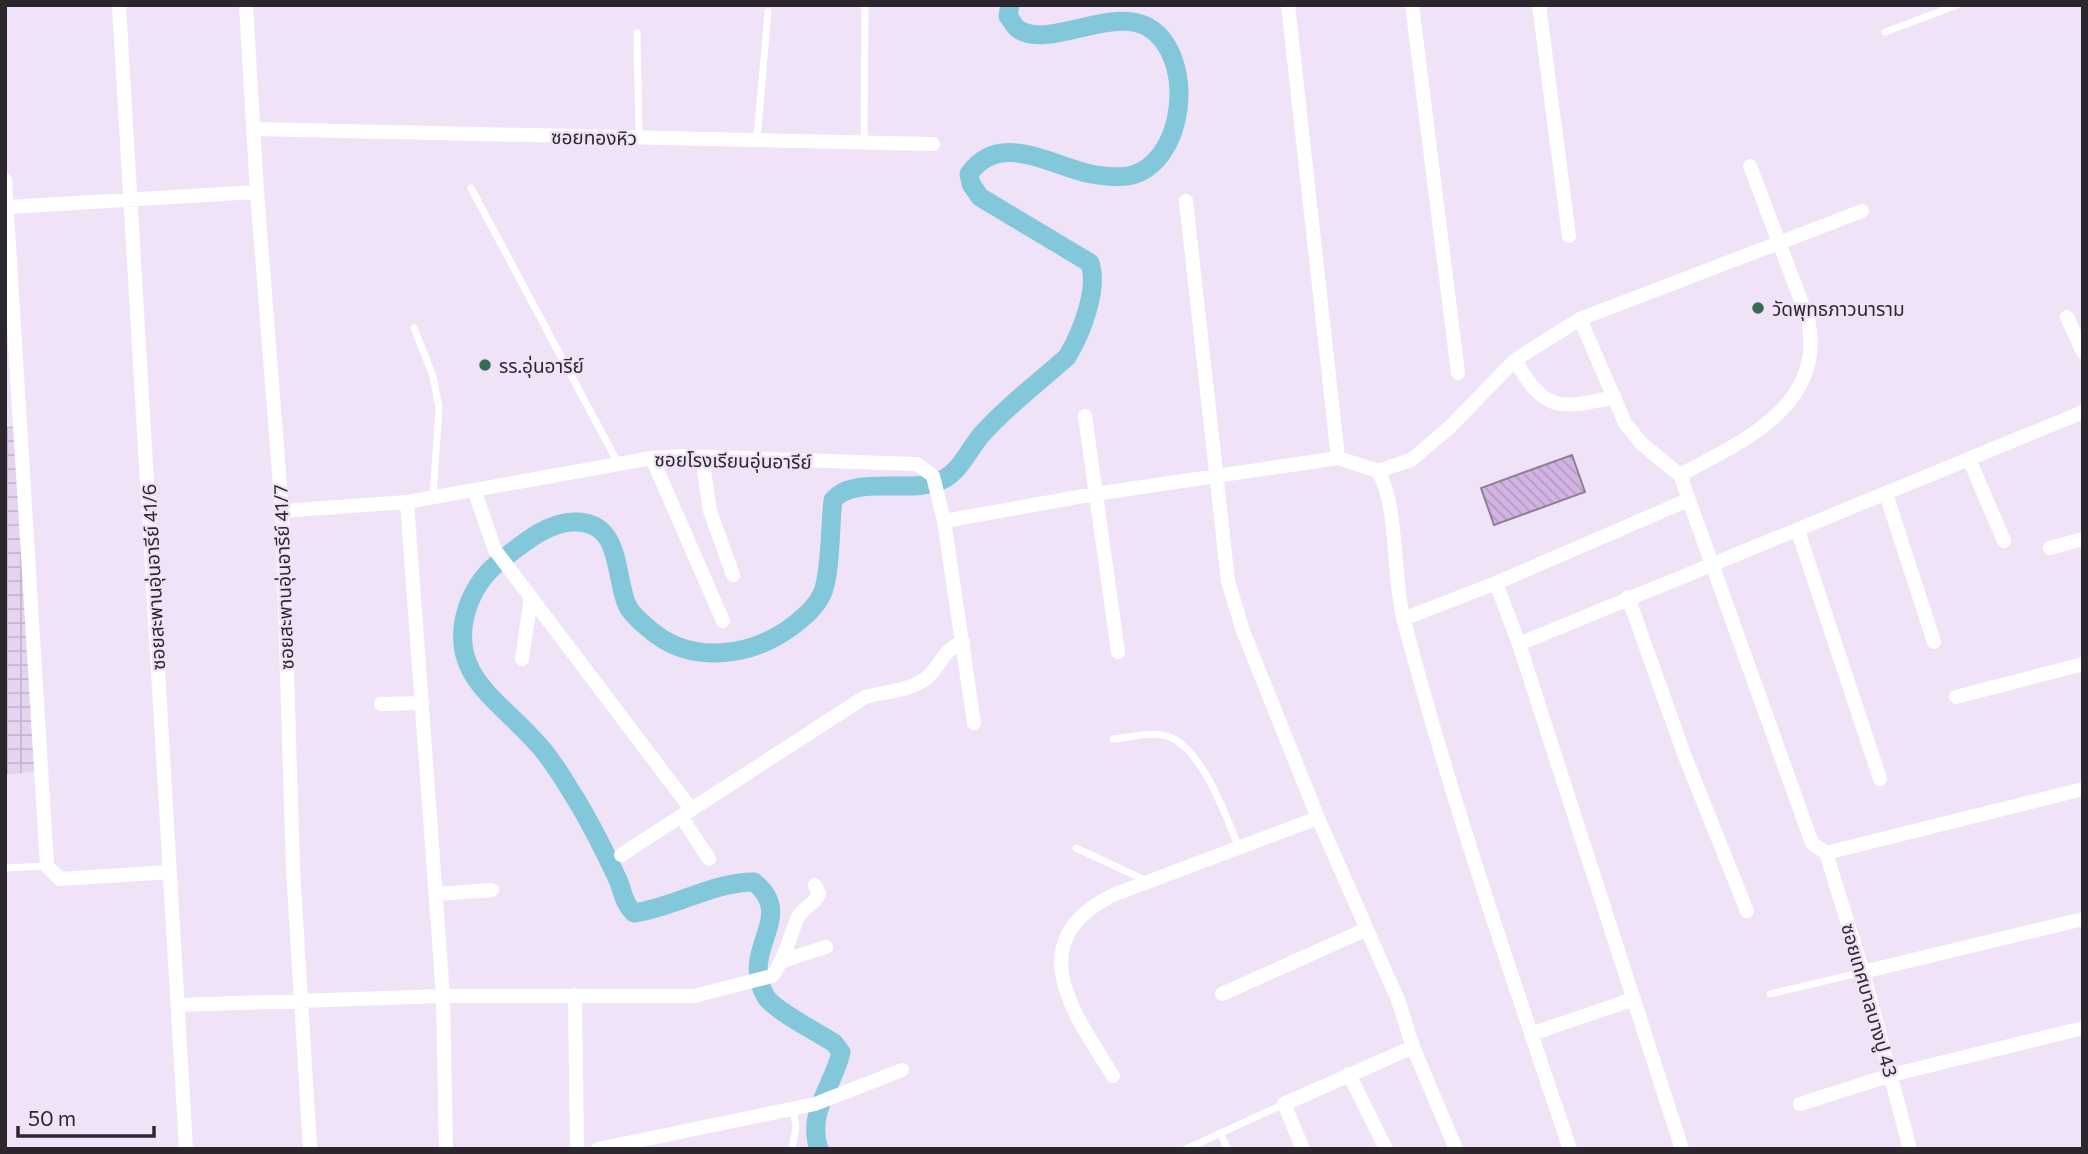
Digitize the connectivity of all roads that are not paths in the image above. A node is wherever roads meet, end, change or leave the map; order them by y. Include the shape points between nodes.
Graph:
1 (118, 5) edge
2 (246, 5) edge
3 (865, 5) edge
4 (1288, 5) edge
5 (1412, 5) edge
6 (1539, 5) edge
7 (1957, 5) edge
8 (1943, 7) edge
9 (768, 12) dead end
10 (1885, 32) dead end
11 (637, 33) dead end
12 (254, 129) junction
13 (639, 138) junction
14 (757, 140) junction
15 (864, 142) junction
16 (933, 144) dead end
17 (1750, 166) dead end
18 (5, 180) edge
19 (471, 188) dead end
20 (257, 192) junction
21 (131, 199) junction
22 (1186, 201) dead end
23 (9, 208) junction
24 (1863, 211) dead end
25 (1569, 236) dead end
26 (1779, 243) junction
27 (2067, 317) dead end
28 (1580, 319) junction
29 (414, 328) dead end
30 (2083, 352) edge
31 (1515, 360) junction
32 (1458, 373) dead end
33 (1615, 397) junction
34 (2083, 412) edge
35 (1085, 416) dead end
36 (702, 457) junction
37 (652, 458) junction
38 (1338, 458) junction
39 (1969, 459) junction
40 (618, 463) junction
41 (1378, 471) junction
42 (1680, 475) junction
43 (1215, 477) junction
44 (474, 490) junction
45 (1096, 494) junction
46 (1886, 495) junction
47 (433, 498) junction
48 (1688, 500) junction
49 (407, 502) junction
50 (282, 511) junction
51 (944, 521) junction
52 (1798, 531) junction
53 (2083, 539) edge
54 (2004, 541) dead end
55 (2050, 548) dead end
56 (1713, 562) junction
57 (733, 575) dead end
58 (1496, 583) junction
59 (531, 597) junction
60 (1628, 597) junction
61 (1403, 619) junction
62 (723, 621) dead end
63 (963, 642) junction
64 (1934, 642) dead end
65 (1519, 644) junction
66 (1118, 652) dead end
67 (522, 659) dead end
68 (2083, 664) edge
69 (1956, 697) dead end
70 (381, 704) dead end
71 (422, 704) junction
72 (974, 723) dead end
73 (1113, 739) dead end
74 (1881, 779) dead end
75 (2083, 789) edge
76 (686, 812) junction
77 (1318, 818) junction
78 (1239, 847) junction
79 (1076, 848) dead end
80 (1826, 853) junction
81 (621, 855) dead end
82 (709, 859) dead end
83 (47, 866) junction
84 (5, 868) edge
85 (170, 872) junction
86 (1148, 882) junction
87 (815, 886) dead end
88 (492, 890) dead end
89 (437, 894) junction
90 (1746, 911) dead end
91 (2083, 919) edge
92 (1367, 929) junction
93 (826, 947) dead end
94 (782, 961) junction
95 (1863, 972) junction
96 (1222, 994) dead end
97 (1770, 994) dead end
98 (575, 995) junction
99 (443, 996) junction
100 (300, 999) junction
101 (1633, 999) junction
102 (178, 1005) junction
103 (2083, 1028) edge
104 (1531, 1034) junction
105 (1413, 1046) junction
106 (902, 1070) dead end
107 (1349, 1074) junction
108 (1891, 1075) junction
109 (1113, 1076) dead end
110 (1284, 1104) junction
111 (1800, 1104) dead end
112 (793, 1109) junction
113 (1220, 1133) junction
114 (186, 1149) edge
115 (310, 1149) edge
116 (446, 1149) edge
117 (578, 1149) edge
118 (598, 1149) edge
119 (792, 1149) edge
120 (1186, 1149) edge
121 (1228, 1149) edge
122 (1303, 1149) edge
123 (1386, 1149) edge
124 (1456, 1149) edge
125 (1570, 1149) edge
126 (1682, 1149) edge
127 (1910, 1149) edge

1 - 21 street, ซอยสะพานอุ่นอารีย์ 41/6
2 - 12 street, ซอยสะพานอุ่นอารีย์ 41/7
3 - 15 lane
4 - 38 street
5 - 32 street
6 - 25 street
7 - 8 lane
8 - 10 lane
9 - 14 lane
11 - 13 lane
12 - 13 street, ซอยทองหิว
12 - 20 street, ซอยสะพานอุ่นอารีย์ 41/7
13 - 14 street, ซอยทองหิว
14 - 15 street, ซอยทองหิว
15 - 16 street, ซอยทองหิว
17 - 26 street
18 - 23 street
19 - 40 lane
20 - 21 street
20 - 50 street, ซอยสะพานอุ่นอารีย์ 41/7
21 - 23 street
21 - 85 street, ซอยสะพานอุ่นอารีย์ 41/6
22 - 43 street
23 - 83 street
24 - 26 street
26 - 28 street
26 - 42 street via 1813,339 1803,375 1777,417
27 - 30 street
28 - 31 street
28 - 33 street
29 - 47 lane via 433,376 439,408
31 - 33 street via 1538,393 1553,404 1570,407
31 - 41 street via 1426,449 1411,460
33 - 42 street via 1625,422 1642,444
34 - 39 street
35 - 45 street
36 - 37 street, ซอยโรงเรียนอุ่นอารีย์
36 - 51 street, ซอยโรงเรียนอุ่นอารีย์ via 905,462 924,467 935,483
36 - 57 street via 710,511
37 - 40 street, ซอยโรงเรียนอุ่นอารีย์
37 - 62 street
38 - 41 street
38 - 43 street
39 - 46 street
39 - 54 street
40 - 44 street, ซอยโรงเรียนอุ่นอารีย์
41 - 61 street via 1388,498
42 - 48 street
43 - 45 street
43 - 77 street via 1228,581 1242,631
44 - 47 street, ซอยโรงเรียนอุ่นอารีย์
44 - 59 street via 495,550
45 - 51 street
45 - 66 street
46 - 52 street
46 - 64 street
47 - 49 street, ซอยโรงเรียนอุ่นอารีย์
48 - 56 street
48 - 58 street
49 - 50 street, ซอยโรงเรียนอุ่นอารีย์
49 - 71 street
50 - 100 street, ซอยสะพานอุ่นอารีย์ 41/7
51 - 63 street, ซอยโรงเรียนอุ่นอารีย์
52 - 56 street
52 - 74 street
53 - 55 street
56 - 60 street
56 - 80 street via 1807,833
58 - 61 street
58 - 65 street
59 - 67 street
59 - 76 street
60 - 65 street
60 - 90 street
61 - 104 street via 1504,961
63 - 72 street, ซอยโรงเรียนอุ่นอารีย์
63 - 76 street via 948,649 926,679 865,697
65 - 101 street
68 - 69 street
70 - 71 street
71 - 89 street
73 - 78 lane via 1163,735 1180,743 1206,776
75 - 80 street
76 - 81 street
76 - 82 street
77 - 78 street
77 - 92 street
78 - 86 street
79 - 86 lane
80 - 95 street, ซอยเทศบาลบางปู 43
83 - 84 lane
83 - 85 street via 60,879
85 - 102 street, ซอยสะพานอุ่นอารีย์ 41/6
86 - 109 street via 1091,905 1070,928 1063,950 1062,976 1069,1005
87 - 94 street via 819,894 797,918
88 - 89 street
89 - 99 street
91 - 95 street
92 - 96 street
92 - 105 street
93 - 94 street
94 - 98 street via 765,980 694,996
95 - 97 lane
95 - 108 street, ซอยเทศบาลบางปู 43
98 - 99 street
98 - 117 street
99 - 100 street
99 - 116 street
100 - 102 street
100 - 115 street, ซอยสะพานอุ่นอารีย์ 41/7
101 - 104 street
101 - 126 street
102 - 114 street, ซอยสะพานอุ่นอารีย์ 41/6
103 - 108 street
104 - 125 street
105 - 107 street
105 - 124 street
106 - 112 street
107 - 110 street
107 - 123 street
108 - 111 street
108 - 127 street, ซอยเทศบาลบางปู 43
110 - 113 lane
110 - 122 street
112 - 118 street
112 - 119 lane
113 - 120 lane
113 - 121 lane

